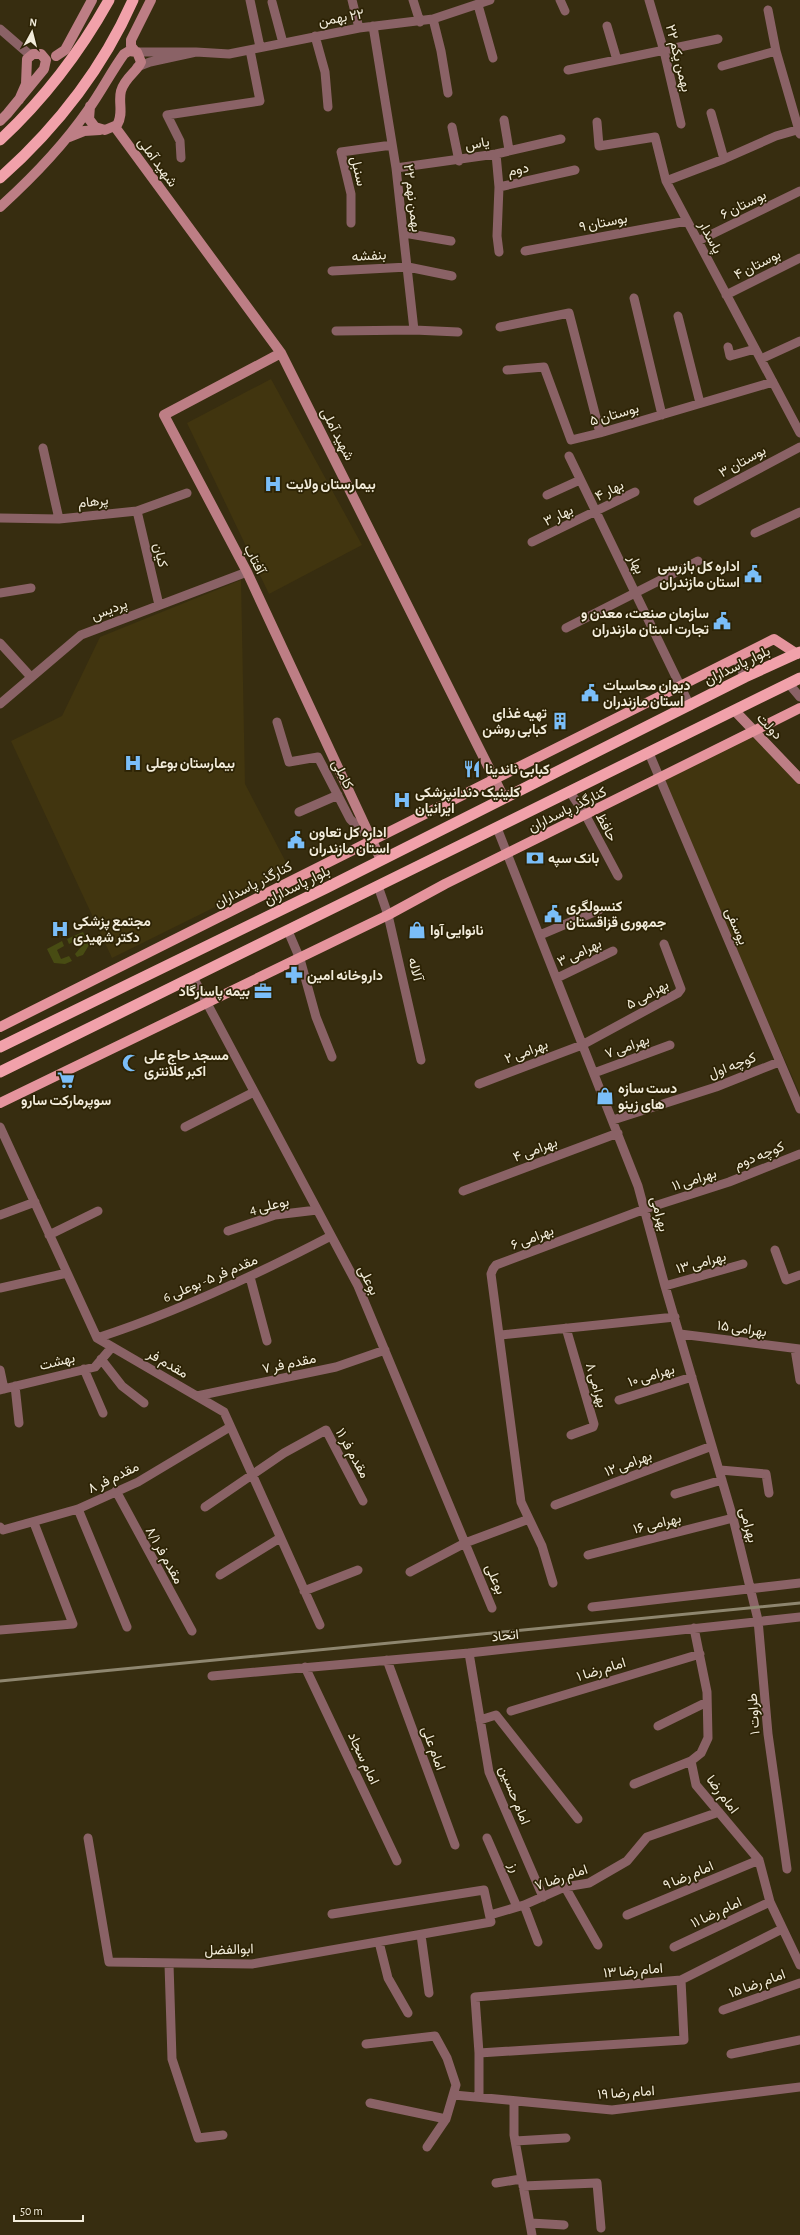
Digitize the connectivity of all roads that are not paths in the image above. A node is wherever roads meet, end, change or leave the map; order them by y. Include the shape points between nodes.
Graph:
1 (92, 0) edge
2 (109, 0) edge
3 (133, 0) edge
4 (151, 0) edge
5 (250, 0) edge
6 (352, 0) edge
7 (413, 0) edge
8 (490, 0) edge
9 (560, 0) edge
10 (649, 0) edge
11 (272, 2) dead end
12 (478, 5) junction
13 (565, 10) dead end
14 (768, 10) dead end
15 (433, 19) junction
16 (420, 22) junction
17 (373, 26) junction
18 (607, 26) dead end
19 (359, 28) junction
20 (1, 31) edge
21 (315, 36) junction
22 (718, 39) dead end
23 (84, 40) junction
24 (283, 43) junction
25 (260, 48) junction
26 (250, 50) junction
27 (664, 51) junction
28 (776, 51) junction
29 (136, 52) junction
30 (196, 52) junction
31 (36, 54) junction
32 (56, 56) junction
33 (493, 58) dead end
34 (618, 60) junction
35 (722, 66) dead end
36 (137, 67) junction
37 (568, 70) dead end
38 (448, 94) dead end
39 (19, 100) junction
40 (90, 106) junction
41 (328, 107) dead end
42 (711, 113) dead end
43 (504, 120) dead end
44 (0, 121) edge
45 (597, 122) dead end
46 (681, 124) dead end
47 (115, 127) junction
48 (452, 127) dead end
49 (102, 130) junction
50 (800, 131) edge
51 (561, 139) dead end
52 (0, 140) edge
53 (63, 142) junction
54 (392, 145) junction
55 (509, 150) junction
56 (496, 154) junction
57 (181, 158) dead end
58 (724, 159) junction
59 (459, 161) junction
60 (396, 168) junction
61 (575, 170) dead end
62 (0, 178) edge
63 (666, 181) junction
64 (499, 187) junction
65 (800, 191) edge
66 (0, 206) edge
67 (687, 221) junction
68 (351, 223) dead end
69 (404, 233) junction
70 (451, 241) dead end
71 (698, 241) junction
72 (499, 252) dead end
73 (525, 252) dead end
74 (800, 258) edge
75 (408, 267) junction
76 (332, 270) dead end
77 (452, 276) dead end
78 (726, 295) junction
79 (634, 298) dead end
80 (678, 316) dead end
81 (500, 327) dead end
82 (414, 330) junction
83 (336, 331) dead end
84 (458, 332) dead end
85 (800, 341) edge
86 (728, 347) dead end
87 (755, 349) junction
88 (281, 353) junction
89 (760, 359) junction
90 (507, 370) dead end
91 (773, 382) junction
92 (700, 403) junction
93 (662, 415) junction
94 (600, 433) junction
95 (800, 433) edge
96 (800, 447) edge
97 (43, 448) dead end
98 (570, 456) dead end
99 (580, 480) junction
100 (635, 492) dead end
101 (187, 493) dead end
102 (546, 495) dead end
103 (698, 501) dead end
104 (137, 510) junction
105 (595, 512) junction
106 (800, 512) edge
107 (0, 518) edge
108 (58, 519) junction
109 (755, 533) dead end
110 (532, 542) dead end
111 (698, 561) dead end
112 (246, 572) junction
113 (31, 588) dead end
114 (635, 592) junction
115 (0, 593) edge
116 (159, 605) junction
117 (566, 628) dead end
118 (0, 643) edge
119 (798, 653) edge
120 (736, 658) junction
121 (32, 677) junction
122 (745, 677) junction
123 (800, 678) edge
124 (789, 684) junction
125 (680, 686) junction
126 (800, 697) edge
127 (0, 704) edge
128 (690, 706) junction
129 (800, 708) edge
130 (735, 710) junction
131 (277, 722) dead end
132 (754, 730) junction
133 (649, 753) junction
134 (660, 778) junction
135 (494, 779) junction
136 (800, 779) edge
137 (570, 792) junction
138 (338, 796) junction
139 (504, 798) junction
140 (299, 812) dead end
141 (586, 816) junction
142 (497, 828) junction
143 (372, 840) junction
144 (507, 854) junction
145 (381, 860) junction
146 (618, 876) dead end
147 (378, 886) junction
148 (599, 910) dead end
149 (388, 915) junction
150 (288, 931) junction
151 (540, 935) junction
152 (664, 944) dead end
153 (613, 952) dead end
154 (300, 958) junction
155 (193, 977) junction
156 (557, 978) junction
157 (207, 1004) junction
158 (0, 1027) edge
159 (582, 1045) junction
160 (670, 1045) dead end
161 (0, 1047) edge
162 (332, 1057) dead end
163 (421, 1060) dead end
164 (779, 1062) junction
165 (0, 1072) edge
166 (594, 1073) junction
167 (479, 1084) dead end
168 (254, 1092) junction
169 (0, 1103) edge
170 (800, 1109) edge
171 (613, 1120) junction
172 (0, 1126) edge
173 (185, 1127) dead end
174 (618, 1133) junction
175 (800, 1154) edge
176 (729, 1182) joint
177 (463, 1191) dead end
178 (35, 1202) junction
179 (645, 1209) junction
180 (317, 1210) junction
181 (98, 1211) dead end
182 (0, 1216) edge
183 (228, 1231) dead end
184 (49, 1235) junction
185 (331, 1236) junction
186 (775, 1250) dead end
187 (743, 1264) dead end
188 (67, 1273) junction
189 (800, 1275) edge
190 (250, 1277) junction
191 (665, 1286) junction
192 (0, 1288) edge
193 (675, 1317) junction
194 (566, 1328) junction
195 (680, 1334) junction
196 (501, 1335) junction
197 (97, 1338) junction
198 (267, 1342) dead end
199 (112, 1347) junction
200 (798, 1349) edge
201 (385, 1350) junction
202 (101, 1360) junction
203 (84, 1369) junction
204 (0, 1370) edge
205 (692, 1377) junction
206 (800, 1380) edge
207 (15, 1386) junction
208 (2, 1389) edge
209 (197, 1396) junction
210 (619, 1400) dead end
211 (144, 1404) dead end
212 (103, 1413) dead end
213 (19, 1423) dead end
214 (230, 1427) junction
215 (571, 1435) dead end
216 (712, 1446) junction
217 (720, 1470) junction
218 (252, 1474) junction
219 (722, 1480) junction
220 (116, 1491) junction
221 (769, 1492) dead end
222 (675, 1494) dead end
223 (363, 1501) dead end
224 (555, 1505) dead end
225 (205, 1507) dead end
226 (78, 1510) junction
227 (733, 1518) junction
228 (529, 1519) junction
229 (34, 1523) junction
230 (0, 1527) edge
231 (280, 1538) junction
232 (465, 1543) junction
233 (588, 1555) dead end
234 (358, 1570) dead end
235 (410, 1572) dead end
236 (220, 1575) dead end
237 (553, 1583) dead end
238 (800, 1583) edge
239 (751, 1588) junction
240 (304, 1591) junction
241 (592, 1607) dead end
242 (492, 1608) dead end
243 (800, 1617) edge
244 (758, 1620) junction
245 (320, 1625) dead end
246 (127, 1627) dead end
247 (694, 1628) junction
248 (0, 1630) edge
249 (192, 1631) dead end
250 (469, 1653) junction
251 (700, 1654) junction
252 (387, 1660) junction
253 (305, 1667) junction
254 (212, 1676) dead end
255 (707, 1702) junction
256 (511, 1711) dead end
257 (480, 1720) junction
258 (658, 1726) dead end
259 (692, 1761) junction
260 (634, 1784) dead end
261 (718, 1812) junction
262 (578, 1819) dead end
263 (88, 1838) dead end
264 (487, 1838) dead end
265 (455, 1845) dead end
266 (759, 1860) junction
267 (397, 1861) dead end
268 (787, 1869) dead end
269 (565, 1887) junction
270 (543, 1897) junction
271 (770, 1902) junction
272 (521, 1906) junction
273 (332, 1914) dead end
274 (627, 1915) dead end
275 (490, 1919) junction
276 (782, 1929) junction
277 (421, 1935) junction
278 (379, 1942) junction
279 (538, 1942) dead end
280 (598, 1945) dead end
281 (674, 1947) dead end
282 (169, 1964) junction
283 (800, 1965) edge
284 (680, 1980) junction
285 (800, 1983) edge
286 (429, 1993) dead end
287 (723, 2010) dead end
288 (408, 2013) dead end
289 (800, 2040) edge
290 (366, 2044) dead end
291 (479, 2053) junction
292 (731, 2054) dead end
293 (800, 2087) edge
294 (454, 2095) junction
295 (479, 2097) junction
296 (514, 2101) junction
297 (370, 2103) dead end
298 (446, 2119) junction
299 (223, 2135) dead end
300 (566, 2138) dead end
301 (515, 2142) junction
302 (427, 2147) dead end
303 (522, 2182) junction
304 (496, 2183) dead end
305 (531, 2223) junction
306 (564, 2225) dead end
307 (601, 2228) dead end
308 (532, 2235) edge

1 - 32 main road via 65,50
2 - 23 highway
3 - 62 highway via 109,47 76,96 38,141
4 - 29 main road via 131,40
5 - 25 street
6 - 19 street
7 - 16 street
8 - 12 street, ٢٢ بهمن
9 - 13 street
10 - 27 street, ۲۲ بهمن یکم
11 - 24 street
12 - 15 street, ٢٢ بهمن
12 - 33 street
14 - 28 street
15 - 16 street, ٢٢ بهمن
15 - 38 street
16 - 17 street, ٢٢ بهمن
17 - 19 street, ٢٢ بهمن
17 - 54 street, ۲۲ بهمن نهم
18 - 34 street
19 - 21 street, ٢٢ بهمن
20 - 31 street
21 - 24 street, ٢٢ بهمن
21 - 41 street via 325,72
22 - 27 street
23 - 32 main road via 72,50
23 - 52 highway via 50,87
24 - 25 street, ٢٢ بهمن
25 - 26 street, ٢٢ بهمن
26 - 30 street, ٢٢ بهمن via 229,54
26 - 57 street via 260,101 167,115 180,141
27 - 34 street
27 - 46 street, ۲۲ بهمن یکم
28 - 35 street
28 - 50 street
29 - 30 street
29 - 36 main road via 141,60
29 - 40 main road via 129,50 123,55
30 - 36 street
31 - 32 main road
31 - 39 main road via 27,61 26,84
31 - 39 main road via 46,60 46,66
34 - 37 street
36 - 47 main road via 121,89 120,118
39 - 44 main road
40 - 49 main road via 90,121
40 - 53 main road
42 - 58 street
43 - 55 street, دوم
45 - 63 street, پاسدار via 599,146 656,137
47 - 49 main road
47 - 88 main road, شهید آملی
48 - 59 street
49 - 53 main road via 81,131
50 - 58 street via 776,136
51 - 55 street, یاس
53 - 66 main road via 14,195
54 - 60 street, ۲۲ بهمن نهم
54 - 68 street, سنبل via 341,152 351,194
55 - 56 street, یاس
56 - 59 street, یاس
56 - 64 street, دوم
58 - 63 street
59 - 60 street, یاس
60 - 69 street, ۲۲ بهمن نهم
61 - 64 street, دوم
63 - 67 street, پاسدار
64 - 72 street via 496,236
65 - 71 street, بوستان ۶
67 - 71 street, پاسدار
67 - 73 street, بوستان ۹
69 - 70 street
69 - 75 street, ۲۲ بهمن نهم
71 - 78 street, پاسدار
74 - 78 street, بوستان ۴
75 - 76 street, بنفشه
75 - 77 street, بنفشه
75 - 82 street, ۲۲ بهمن نهم
78 - 87 street, پاسدار
79 - 93 street
80 - 92 street
81 - 94 street via 569,313
82 - 83 street
82 - 84 street
85 - 89 street
86 - 87 street via 730,356
87 - 89 street, پاسدار
88 - 112 main road, آفتاب via 164,415
88 - 135 main road, شهید آملی
89 - 91 street, پاسدار
90 - 94 street, بوستان ۵ via 544,367 571,440
91 - 92 street, بوستان ۵
91 - 95 street, پاسدار
92 - 93 street, بوستان ۵
93 - 94 street, بوستان ۵
96 - 103 street, بوستان ۳
97 - 108 street
98 - 99 street, بهار
99 - 102 street
99 - 105 street, بهار
100 - 105 street, بهار ۴
101 - 104 street, پرهام
104 - 108 street, پرهام
104 - 116 street, کیان
105 - 110 street, بهار ۳
105 - 114 street, بهار
106 - 109 street
107 - 108 street, پرهام
111 - 114 street
112 - 116 street, پردیس
112 - 143 main road, آفتاب
113 - 115 street
114 - 117 street
114 - 125 street, بهار
116 - 121 street, پردیس via 81,635
118 - 121 street
119 - 120 main road, کنارگذر پاسداران via 774,639
119 - 122 highway, بلوار پاسداران
120 - 122 street
120 - 125 main road, کنارگذر پاسداران
121 - 127 street, پردیس
122 - 128 highway, بلوار پاسداران
123 - 124 highway
124 - 126 street
124 - 130 highway
125 - 128 street, بهار
125 - 135 main road, کنارگذر پاسداران
128 - 139 highway, بلوار پاسداران
129 - 132 main road, کنارگذر پاسداران
130 - 132 main road, دولت
130 - 133 highway
131 - 138 street, کاملی via 289,762 318,757
132 - 134 main road, کنارگذر پاسداران
132 - 136 main road, دولت
133 - 134 street, یوسفی
133 - 137 highway
134 - 141 main road, کنارگذر پاسداران
134 - 164 street, یوسفی
135 - 139 main road, شهید آملی
135 - 143 main road, کنارگذر پاسداران
137 - 141 street, حافظ
137 - 142 highway
138 - 140 street
138 - 143 street, کاملی via 350,819
139 - 145 highway, بلوار پاسداران
141 - 144 main road, کنارگذر پاسداران
141 - 146 street, حافظ
142 - 144 street, بهرامی
142 - 147 highway
143 - 145 main road, آفتاب
143 - 158 main road, کنارگذر پاسداران
144 - 149 main road, کنارگذر پاسداران
144 - 151 street, بهرامی
145 - 161 highway, بلوار پاسداران
147 - 149 street, آلاله
147 - 150 highway
148 - 151 street
149 - 154 main road, کنارگذر پاسداران
149 - 163 street, آلاله
150 - 154 street
150 - 155 highway
151 - 156 street, بهرامی
152 - 159 street, بهرامی ۵ via 680,992
153 - 156 street, بهرامی ۳
154 - 157 main road, کنارگذر پاسداران
154 - 162 street via 316,1017
155 - 157 street, بوعلی
155 - 165 highway
156 - 159 street, بهرامی
157 - 168 street, بوعلی
157 - 169 main road, کنارگذر پاسداران
159 - 166 street, بهرامی
159 - 167 street, بهرامی ۲
160 - 166 street, بهرامی ۷
164 - 170 street, یوسفی
164 - 171 street, کوچه اول via 694,1094
166 - 171 street, بهرامی
168 - 173 street
168 - 180 street, بوعلی
171 - 174 street, بهرامی
172 - 178 street
174 - 177 street, بهرامی ۴
174 - 179 street, بهرامی
175 - 176 street, کوچه دوم
176 - 179 street, بهرامی ۱۱
178 - 182 street
178 - 184 street
179 - 191 street, بهرامی
179 - 196 street, بهرامی ۶ via 496,1265 491,1274
180 - 183 street, بوعلی 4 via 275,1215
180 - 185 street, بوعلی
181 - 184 street
184 - 188 street
185 - 190 street, مقدم فر ۵- بوعلی 6
185 - 201 street, بوعلی via 358,1286
186 - 189 street via 786,1280
187 - 191 street, بهرامی ۱۳
188 - 192 street
188 - 197 street
190 - 197 street, مقدم فر ۵- بوعلی 6
190 - 198 street
191 - 193 street, بهرامی
193 - 194 street
193 - 195 street, بهرامی
194 - 196 street
194 - 215 street, بهرامی ۸ via 594,1424 593,1427
195 - 200 street, بهرامی ۱۵
195 - 205 street, بهرامی
196 - 228 street, بهرامی ۶ via 521,1502
197 - 199 street, مقدم فر
199 - 202 street, بهشت
199 - 209 street, مقدم فر
200 - 206 street
201 - 209 street, مقدم فر ۷ via 336,1368
201 - 232 street, بوعلی
202 - 203 street, بهشت via 95,1366
202 - 211 street via 122,1386
203 - 207 street, بهشت
203 - 212 street
204 - 208 street
205 - 210 street, بهرامی ۱۰
205 - 216 street, بهرامی
207 - 208 street, بهشت
207 - 213 street
209 - 214 street, مقدم فر via 224,1412
214 - 218 street, مقدم فر
214 - 220 street, مقدم فر ۸ via 138,1482
216 - 217 street, بهرامی
216 - 224 street, بهرامی ۱۲
217 - 219 street, بهرامی
217 - 221 street via 766,1474
218 - 223 street, مقدم فر ۱۱ via 326,1430
218 - 225 street
218 - 231 street, مقدم فر
219 - 222 street
219 - 227 street, بهرامی
220 - 226 street, مقدم فر ۸
220 - 249 street, مقدم فر ۸/۱
226 - 229 street, مقدم فر ۸
226 - 246 street
227 - 233 street, بهرامی ۱۶
227 - 239 street, بهرامی
228 - 232 street
228 - 237 street, بهرامی ۶ via 542,1546
229 - 230 street, مقدم فر ۸ via 3,1530
229 - 248 street via 73,1624
231 - 236 street
231 - 240 street, مقدم فر
232 - 235 street
232 - 242 street, بوعلی
234 - 240 street
238 - 239 street
239 - 241 street
239 - 244 street, بهرامی
240 - 245 street, مقدم فر
243 - 244 street, اتحاد
244 - 247 street, اتحاد
244 - 268 street, طراوت ۱ via 768,1734
247 - 250 street, اتحاد
247 - 251 street
250 - 252 street, اتحاد
250 - 257 street, امام حسین
251 - 255 street
251 - 256 street, امام رضا ۱
252 - 253 street, اتحاد
252 - 265 street, امام علی
253 - 254 street, اتحاد
253 - 267 street, امام سجاد
255 - 258 street
255 - 259 street via 708,1738 701,1753
257 - 262 street via 496,1715
257 - 270 street, امام حسین via 489,1772
259 - 260 street
259 - 261 street, امام رضا via 696,1785
261 - 266 street, امام رضا
261 - 269 street, امام رضا ۷ via 647,1837 627,1861 589,1883
263 - 282 street, ابوالفضل via 108,1962
264 - 272 street, رز
266 - 271 street, امام رضا
266 - 274 street, امام رضا ۹
269 - 270 street, امام رضا ۷
269 - 280 street
270 - 272 street, امام رضا ۷
271 - 276 street, امام رضا
271 - 281 street, امام رضا ۱۱
272 - 275 street, امام رضا ۷
272 - 279 street, رز
273 - 275 street via 484,1890
275 - 277 street, ابوالفضل
276 - 283 street, امام رضا
276 - 284 street, امام رضا ۱۳
277 - 278 street, ابوالفضل
277 - 286 street
278 - 282 street, ابوالفضل via 252,1964
278 - 288 street via 388,1978
282 - 299 street via 172,2059 198,2138
284 - 291 street, امام رضا ۱۳ via 475,1997
284 - 291 street via 684,2040
285 - 287 street, امام رضا ۱۵
289 - 292 street
290 - 294 street via 434,2036 447,2058 456,2085
291 - 295 street
293 - 296 street, امام رضا ۱۹ via 612,2110
294 - 295 street, امام رضا ۱۹
294 - 298 street
295 - 296 street, امام رضا ۱۹
296 - 301 street
297 - 298 street
298 - 302 street
300 - 301 street
301 - 303 street
303 - 304 street
303 - 305 street
303 - 307 street via 597,2183
305 - 306 street
305 - 308 street

